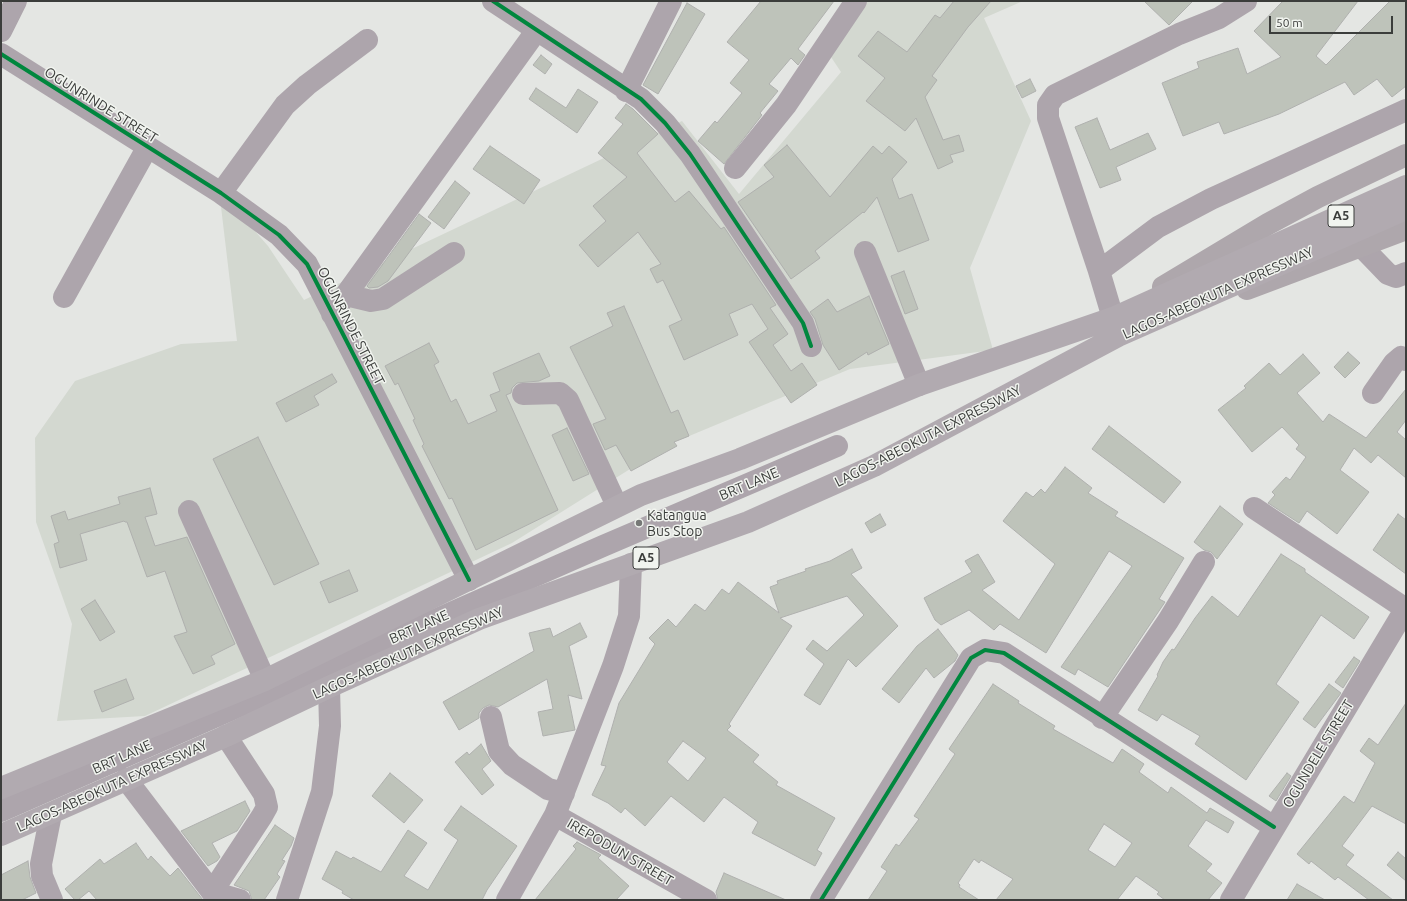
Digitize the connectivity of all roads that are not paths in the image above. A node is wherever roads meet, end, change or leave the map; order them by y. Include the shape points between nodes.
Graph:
1 (16, 1) edge
2 (493, 1) edge
3 (671, 1) edge
4 (856, 1) edge
5 (1246, 1) edge
6 (537, 30) junction
7 (1, 32) edge
8 (367, 40) dead end
9 (1, 54) edge
10 (626, 90) junction
11 (1406, 110) edge
12 (147, 148) junction
13 (1406, 155) edge
14 (735, 168) dead end
15 (1406, 186) edge
16 (221, 193) junction
17 (1406, 210) edge
18 (1406, 229) edge
19 (1360, 246) junction
20 (865, 252) dead end
21 (454, 253) dead end
22 (1099, 271) junction
23 (1406, 273) edge
24 (346, 295) junction
25 (64, 296) dead end
26 (332, 314) junction
27 (1116, 327) junction
28 (812, 346) dead end
29 (1406, 360) edge
30 (919, 385) junction
31 (1373, 393) dead end
32 (524, 394) dead end
33 (837, 446) dead end
34 (617, 506) junction
35 (1254, 508) dead end
36 (189, 511) dead end
37 (1204, 562) dead end
38 (631, 564) junction
39 (469, 580) junction
40 (1406, 609) edge
41 (265, 680) junction
42 (329, 687) junction
43 (492, 717) dead end
44 (1102, 718) junction
45 (226, 736) junction
46 (126, 779) junction
47 (1, 788) edge
48 (564, 793) junction
49 (1, 811) edge
50 (51, 814) junction
51 (555, 815) junction
52 (1274, 827) junction
53 (1, 835) edge
54 (212, 892) junction
55 (52, 900) edge
56 (240, 900) edge
57 (287, 900) edge
58 (507, 900) edge
59 (706, 900) edge
60 (821, 900) edge
61 (1231, 900) edge

1 - 7 street
2 - 6 street
3 - 10 street
4 - 14 street via 786,105
5 - 22 street via 1219,18 1179,34 1055,95 1048,105 1048,118
6 - 10 street
6 - 24 street
8 - 16 street via 307,84 285,105
9 - 12 street, OGUNRINDE STREET
10 - 28 street via 646,104 690,154 803,323
11 - 22 street via 1211,199 1158,227
12 - 16 street, OGUNRINDE STREET
12 - 25 street
13 - 27 main road via 1268,224
15 - 27 highway, LAGOS-ABEOKUTA EXPRESSWAY / A5
16 - 26 street, OGUNRINDE STREET via 279,235 307,264
17 - 27 highway, LAGOS-ABEOKUTA EXPRESSWAY / A5
18 - 19 main road
19 - 23 street via 1388,274 1396,277
19 - 27 main road
20 - 30 street
21 - 24 street via 382,299 371,301
22 - 27 street
24 - 26 street
26 - 39 street, OGUNRINDE STREET
27 - 30 highway, LAGOS-ABEOKUTA EXPRESSWAY / A5
27 - 38 highway, LAGOS-ABEOKUTA EXPRESSWAY / A5 via 874,466 748,522
29 - 31 street via 1401,357 1394,363
30 - 34 highway, LAGOS-ABEOKUTA EXPRESSWAY / A5 via 740,459
32 - 34 street via 560,393 568,400
33 - 49 street, BRT LANE
34 - 39 highway, LAGOS-ABEOKUTA EXPRESSWAY / A5
35 - 40 street
36 - 41 street
37 - 44 street via 1168,621
38 - 42 highway, LAGOS-ABEOKUTA EXPRESSWAY / A5 via 479,619
38 - 48 street via 629,616 613,666
39 - 41 highway, LAGOS-ABEOKUTA EXPRESSWAY / A5
40 - 52 street, OGUNDELE STREET
41 - 47 highway, LAGOS-ABEOKUTA EXPRESSWAY / A5
42 - 45 highway, LAGOS-ABEOKUTA EXPRESSWAY / A5
42 - 57 street via 330,726 322,792
43 - 48 street via 499,751 512,765 548,789
44 - 52 street
44 - 60 street via 1004,654 985,650 971,658
45 - 46 highway, LAGOS-ABEOKUTA EXPRESSWAY / A5
45 - 54 street via 264,794 267,806
46 - 50 highway, LAGOS-ABEOKUTA EXPRESSWAY / A5
46 - 54 street
48 - 51 street
50 - 53 highway, LAGOS-ABEOKUTA EXPRESSWAY / A5
50 - 55 street via 41,864 42,876
51 - 58 street
51 - 59 street, IREPODUN STREET
52 - 61 street, OGUNDELE STREET
54 - 56 street

